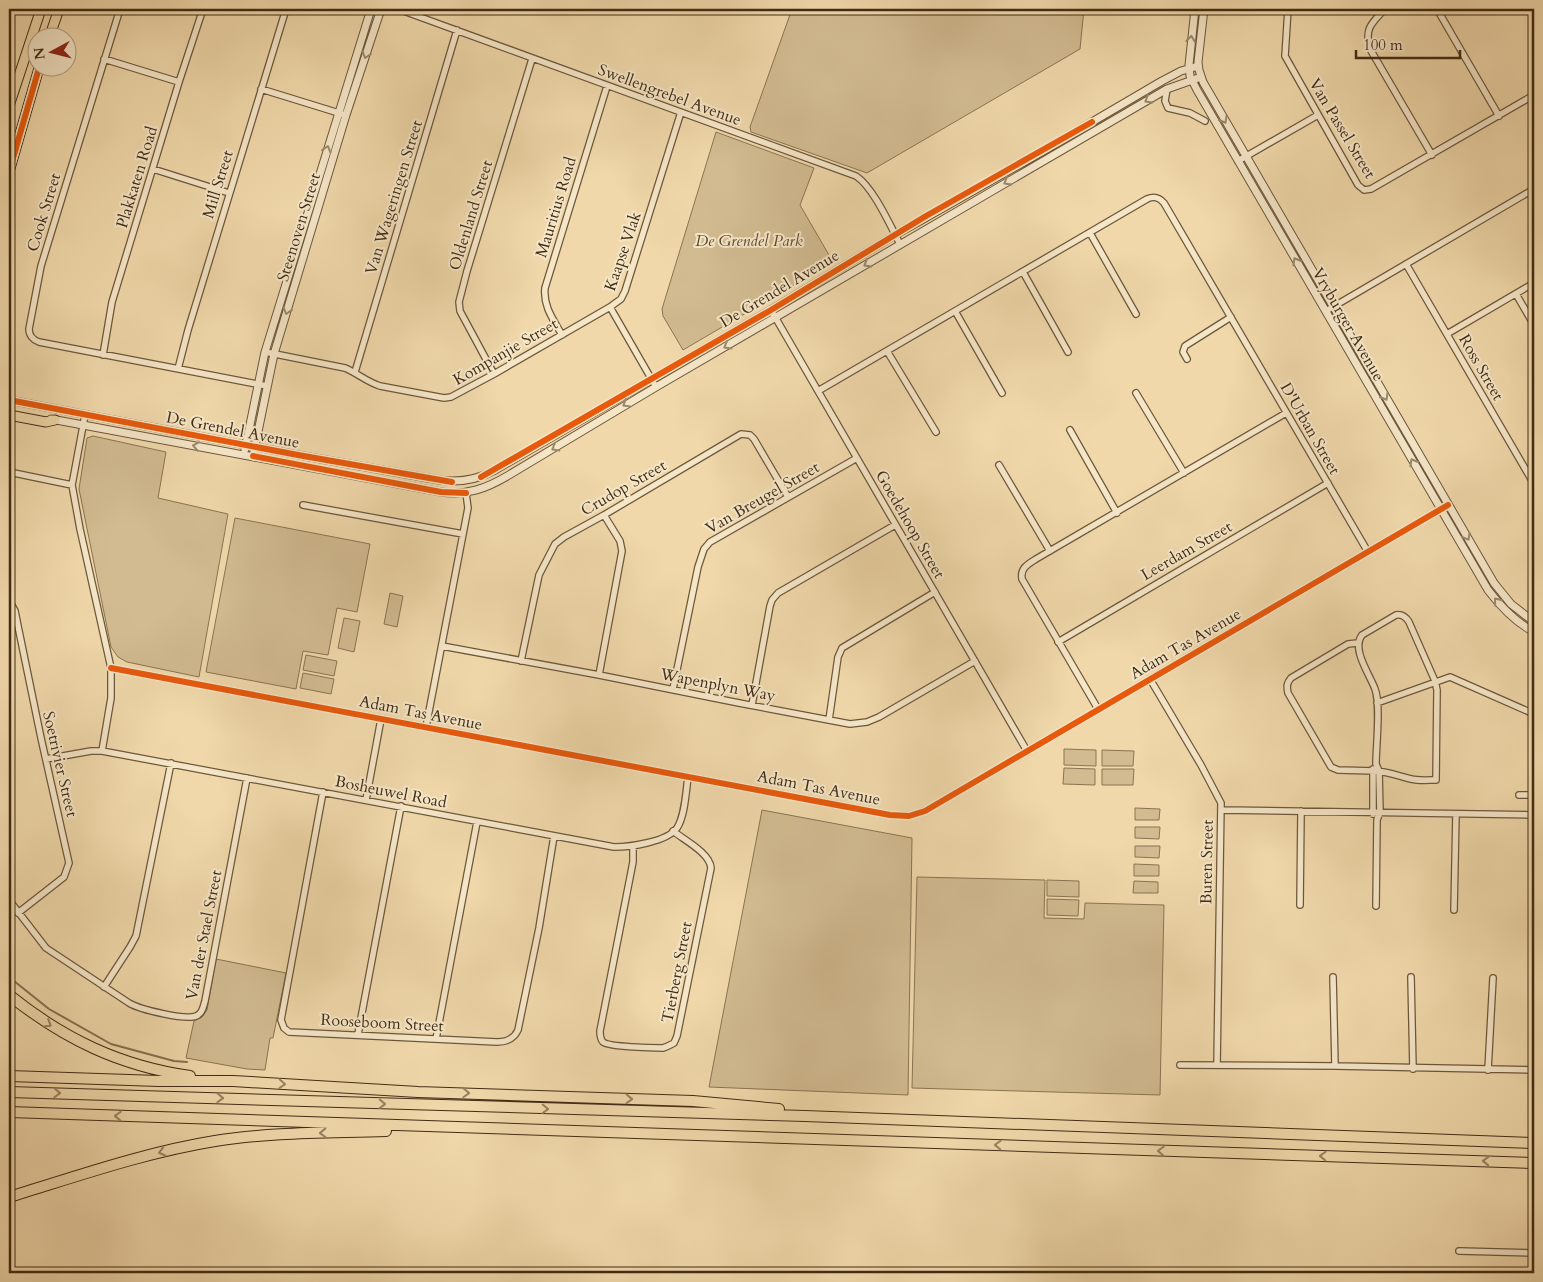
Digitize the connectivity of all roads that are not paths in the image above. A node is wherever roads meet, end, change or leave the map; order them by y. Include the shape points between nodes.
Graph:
1 (42, 9) edge
2 (59, 9) edge
3 (120, 9) edge
4 (204, 9) edge
5 (286, 9) edge
6 (371, 9) edge
7 (381, 9) edge
8 (398, 9) edge
9 (1195, 9) edge
10 (1204, 9) edge
11 (1288, 9) edge
12 (1385, 9) edge
13 (1436, 9) edge
14 (52, 28) edge
15 (457, 30) junction
16 (104, 59) junction
17 (532, 59) junction
18 (1198, 66) junction
19 (1189, 68) junction
20 (36, 78) edge
21 (1201, 78) junction
22 (1192, 80) junction
23 (179, 82) junction
24 (607, 86) junction
25 (261, 89) junction
26 (1167, 89) junction
27 (1534, 95) edge
28 (9, 106) edge
29 (681, 112) junction
30 (338, 113) junction
31 (346, 115) junction
32 (1318, 115) junction
33 (1498, 116) junction
34 (1205, 121) dead end
35 (1432, 155) junction
36 (1246, 156) junction
37 (1238, 161) junction
38 (153, 169) junction
39 (9, 172) edge
40 (1534, 189) edge
41 (229, 193) junction
42 (1090, 233) junction
43 (895, 234) junction
44 (900, 244) junction
45 (1406, 264) junction
46 (1023, 272) junction
47 (1534, 283) edge
48 (1516, 294) junction
49 (1333, 306) junction
50 (610, 307) junction
51 (771, 310) junction
52 (955, 311) junction
53 (1326, 311) junction
54 (1136, 314) dead end
55 (775, 317) junction
56 (1231, 317) junction
57 (1534, 325) edge
58 (1447, 334) junction
59 (562, 335) junction
60 (887, 350) junction
61 (265, 352) junction
62 (1068, 352) dead end
63 (274, 354) junction
64 (103, 355) junction
65 (1187, 359) dead end
66 (178, 369) junction
67 (355, 372) junction
68 (494, 374) junction
69 (652, 379) junction
70 (258, 384) junction
71 (267, 386) junction
72 (656, 387) junction
73 (818, 391) junction
74 (1002, 393) dead end
75 (1136, 394) dead end
76 (9, 400) edge
77 (9, 411) edge
78 (1286, 413) junction
79 (9, 415) edge
80 (85, 415) junction
81 (55, 420) junction
82 (83, 425) junction
83 (1070, 430) dead end
84 (936, 432) dead end
85 (246, 445) junction
86 (255, 447) junction
87 (244, 455) junction
88 (253, 456) junction
89 (857, 458) junction
90 (999, 465) dead end
91 (9, 472) edge
92 (1184, 473) junction
93 (481, 477) junction
94 (452, 482) junction
95 (1328, 483) junction
96 (1534, 484) edge
97 (72, 485) junction
98 (466, 493) junction
99 (788, 497) junction
100 (303, 505) dead end
101 (1448, 505) junction
102 (1441, 510) junction
103 (1117, 513) junction
104 (604, 515) junction
105 (895, 525) junction
106 (463, 534) junction
107 (1050, 551) junction
108 (1368, 552) junction
109 (935, 592) junction
110 (9, 600) edge
111 (1534, 622) edge
112 (1534, 632) edge
113 (1058, 642) junction
114 (1358, 643) junction
115 (442, 646) junction
116 (521, 661) junction
117 (976, 661) junction
118 (111, 668) junction
119 (599, 675) junction
120 (1150, 679) junction
121 (1435, 681) junction
122 (673, 689) junction
123 (1377, 703) junction
124 (752, 705) junction
125 (1098, 709) junction
126 (1534, 714) edge
127 (381, 719) junction
128 (829, 720) junction
129 (426, 727) junction
130 (102, 751) junction
131 (1027, 751) junction
132 (46, 760) junction
133 (170, 763) junction
134 (1376, 764) junction
135 (1372, 770) junction
136 (1379, 771) junction
137 (688, 777) junction
138 (247, 778) junction
139 (323, 792) junction
140 (1519, 795) dead end
141 (1534, 795) edge
142 (366, 800) junction
143 (401, 806) junction
144 (1221, 810) junction
145 (1301, 811) junction
146 (1372, 812) junction
147 (1380, 812) junction
148 (1456, 814) junction
149 (1534, 815) edge
150 (1377, 820) junction
151 (477, 822) junction
152 (673, 831) junction
153 (554, 836) junction
154 (633, 846) junction
155 (9, 900) edge
156 (1300, 905) dead end
157 (1376, 906) dead end
158 (1454, 910) dead end
159 (1533, 910) edge
160 (18, 912) junction
161 (1333, 977) dead end
162 (1411, 977) dead end
163 (1493, 978) dead end
164 (104, 987) junction
165 (9, 995) edge
166 (358, 1034) junction
167 (436, 1039) junction
168 (1180, 1065) dead end
169 (1217, 1065) junction
170 (1335, 1066) junction
171 (1413, 1069) junction
172 (1488, 1070) junction
173 (1534, 1070) edge
174 (9, 1076) edge
175 (233, 1082) junction
176 (9, 1092) edge
177 (9, 1112) edge
178 (805, 1116) junction
179 (459, 1127) junction
180 (1534, 1143) edge
181 (1534, 1163) edge
182 (9, 1197) edge
183 (1459, 1251) dead end
184 (1534, 1253) edge

1 - 28 main road
2 - 14 main road
3 - 16 street, Cook Street
4 - 23 street, Plakkaten Road
5 - 25 street, Mill Street
6 - 30 street, Steenoven Street
7 -> 31 street, Steenoven Street
8 - 15 street, Swellengrebel Avenue
19 -> 9 street, Vryburger Avenue
10 - 18 street, Vryburger Avenue
11 - 32 street, Van Passel Street via 1285,56
12 - 35 street via 1368,29 1367,39
13 - 33 street
15 - 17 street, Swellengrebel Avenue
15 - 67 street, Van Wageringen Street
16 - 23 street
16 - 64 street, Cook Street via 41,266 29,329 32,338 39,342
17 - 24 street, Swellengrebel Avenue
17 - 68 street, Oldenland Street via 459,302 461,315
18 - 19 street, De Grendel Avenue
18 - 21 street, Vryburger Avenue
19 - 22 street, Vryburger Avenue
19 - 43 street, De Grendel Avenue
20 - 39 main road
21 - 22 street, De Grendel Avenue
21 -> 36 street, Vryburger Avenue
22 - 26 street, De Grendel Avenue
22 - 37 street, Vryburger Avenue
23 - 38 street, Plakkaten Road
24 - 29 street, Swellengrebel Avenue
24 - 59 street, Mauritius Road via 545,288 547,308
25 - 30 street
25 - 41 street, Mill Street
26 - 34 street via 1165,101 1168,108 1190,113
26 -> 44 street, De Grendel Avenue
27 - 33 street, Van Passel Street
29 - 43 street, Swellengrebel Avenue via 856,176 869,190
29 - 50 street, Kaapse Vlak via 625,291 621,299
30 - 31 street
61 -> 30 street, Steenoven Street
31 -> 63 street, Steenoven Street
32 - 35 street, Van Passel Street via 1358,185 1364,190 1371,190
32 - 36 street
33 - 35 street, Van Passel Street
36 - 37 street
36 - 49 street, Vryburger Avenue
53 -> 37 street, Vryburger Avenue
38 - 41 street
38 - 64 street, Plakkaten Road via 112,302
40 - 45 street
41 - 66 street, Mill Street
42 - 46 street, D'Urban Street
42 - 54 street
42 - 56 street, D'Urban Street via 1147,199 1160,198
43 - 44 street, Swellengrebel Avenue
43 - 51 street, De Grendel Avenue
44 -> 55 street, De Grendel Avenue
45 - 49 street
45 - 58 street, Ross Street
46 - 52 street, D'Urban Street
46 - 62 street
47 - 48 street
48 - 57 street
48 - 58 street
49 - 53 street
49 -> 101 street, Vryburger Avenue
50 - 59 street, Kompanjie Street
50 - 69 street, Kaapse Vlak
51 - 55 street, Goedehoop Street
51 - 69 street, De Grendel Avenue
52 - 60 street, D'Urban Street
52 - 74 street
102 -> 53 street, Vryburger Avenue
55 -> 72 street, De Grendel Avenue
55 - 73 street, Goedehoop Street
56 - 65 street via 1185,346 1183,352
56 - 78 street, D'Urban Street
58 - 96 street, Ross Street
59 - 68 street, Kompanjie Street
60 - 73 street, D'Urban Street
60 - 84 street
61 - 63 street, Kompanjie Street
61 - 70 street, Steenoven Street
63 - 67 street, Kompanjie Street
63 - 71 street, Steenoven Street
64 - 66 street, Cook Street
66 - 70 street, Cook Street
67 - 68 street, Kompanjie Street via 376,385 444,398 456,396
69 - 72 street, Kaapse Vlak
69 - 93 street, De Grendel Avenue
70 - 71 street, Cook Street
70 - 85 street, Steenoven Street
71 - 86 street, Steenoven Street
72 -> 98 street, De Grendel Avenue via 500,480
73 - 89 street, Goedehoop Street
75 - 92 street
76 - 80 street, De Grendel Avenue
77 - 81 street, De Grendel Avenue
78 - 92 street
78 - 95 street, D'Urban Street
79 - 81 main road via 46,422
80 - 82 street
80 - 85 street, De Grendel Avenue
81 - 82 street, De Grendel Avenue
87 -> 82 street, De Grendel Avenue
82 - 97 street
83 - 103 street
85 - 86 street, De Grendel Avenue
85 - 87 street, Steenoven Street
86 - 88 street, Steenoven Street
86 - 94 street, De Grendel Avenue
87 - 88 street, De Grendel Avenue
88 - 98 street, De Grendel Avenue via 441,492
89 - 99 street, Van Breugel Street
89 - 105 street, Goedehoop Street
90 - 107 street
91 - 97 street
92 - 103 street
93 - 94 street, De Grendel Avenue
93 - 98 street via 470,484
94 - 98 street via 460,485
95 - 108 street, D'Urban Street
95 - 113 street, Leerdam Street
97 - 118 street
98 - 106 street via 468,508
99 - 104 street, Crudop Street via 752,436 742,434
99 - 122 street, Van Breugel Street via 710,542 704,549
100 - 106 street
101 - 102 street, Adam Tas Avenue
101 -> 111 street, Vryburger Avenue via 1494,583 1511,604
102 - 108 street, Adam Tas Avenue
112 -> 102 street, Vryburger Avenue via 1516,621 1496,601
103 - 107 street
104 - 116 street, Crudop Street via 564,537 550,552 539,575
104 - 119 street via 620,541 622,551
105 - 109 street, Goedehoop Street
105 - 124 street via 774,596
106 - 115 street
107 - 113 street via 1026,565 1021,574
108 - 120 street, Adam Tas Avenue
109 - 117 street, Goedehoop Street
109 - 128 street via 842,648
110 - 132 street, Soetrivier Street via 15,611
113 - 125 street
114 - 121 street via 1362,635 1396,615 1402,615 1409,622
114 - 123 street
114 - 135 street via 1340,648 1291,678 1287,686 1331,767
115 - 116 street, Wapenplyn Way
115 - 129 street
116 - 119 street, Wapenplyn Way
117 - 128 street, Wapenplyn Way via 868,722 850,724
117 - 131 street, Goedehoop Street
118 - 127 street, Adam Tas Avenue
118 - 130 street via 111,698
119 - 122 street, Wapenplyn Way
120 - 125 street, Adam Tas Avenue
120 - 144 street, Buren Street via 1219,798
121 - 123 street
121 - 126 street via 1453,677
121 - 136 street via 1436,780 1413,780
122 - 124 street, Wapenplyn Way
123 - 134 street
124 - 128 street, Wapenplyn Way
125 - 131 street, Adam Tas Avenue
127 - 129 street, Adam Tas Avenue
127 - 142 street
129 - 137 street, Adam Tas Avenue
130 - 132 street, Bosheuwel Road
130 - 133 street, Bosheuwel Road
131 - 137 street, Adam Tas Avenue via 925,811 903,816
132 - 160 street, Soetrivier Street via 69,863 64,877
133 - 138 street, Bosheuwel Road
133 - 164 street via 136,936
134 - 135 street
134 - 136 street
135 - 136 street
135 - 146 street
136 - 147 street
137 - 152 street via 680,821
138 - 139 street, Bosheuwel Road
138 - 164 street, Van der Stael Street via 201,1013 188,1018 139,1008
139 - 142 street, Bosheuwel Road
139 - 166 street, Rooseboom Street via 280,1022 291,1032
140 - 141 street
142 - 143 street, Bosheuwel Road
143 - 151 street, Bosheuwel Road
143 - 166 street
144 - 145 street
144 - 169 street, Buren Street
145 - 146 street
145 - 156 street
146 - 147 street
146 - 150 street
147 - 148 street
147 - 150 street
148 - 149 street
148 - 158 street
149 - 159 street
150 - 157 street
151 - 153 street, Bosheuwel Road
151 - 167 street
152 - 154 street, Bosheuwel Road
152 - 154 street, Tierberg Street via 706,856 711,868 676,1040 665,1048 609,1045 601,1038
153 - 154 street, Bosheuwel Road via 614,847
153 - 167 street, Rooseboom Street via 539,928 516,1034 504,1042
155 - 160 street, Van der Stael Street
160 - 164 street, Van der Stael Street via 46,948
161 - 170 street
162 - 171 street
163 - 172 street
165 -> 175 highway via 48,1024 101,1053 168,1073
166 - 167 street, Rooseboom Street
168 - 169 street
169 - 170 street
170 - 171 street
171 - 172 street
172 - 173 street
174 - 175 highway
175 -> 178 highway via 693,1101 782,1110
176 -> 178 highway
179 -> 177 highway
178 - 180 highway
181 -> 179 highway
179 -> 182 highway via 223,1140 159,1153
183 - 184 street

